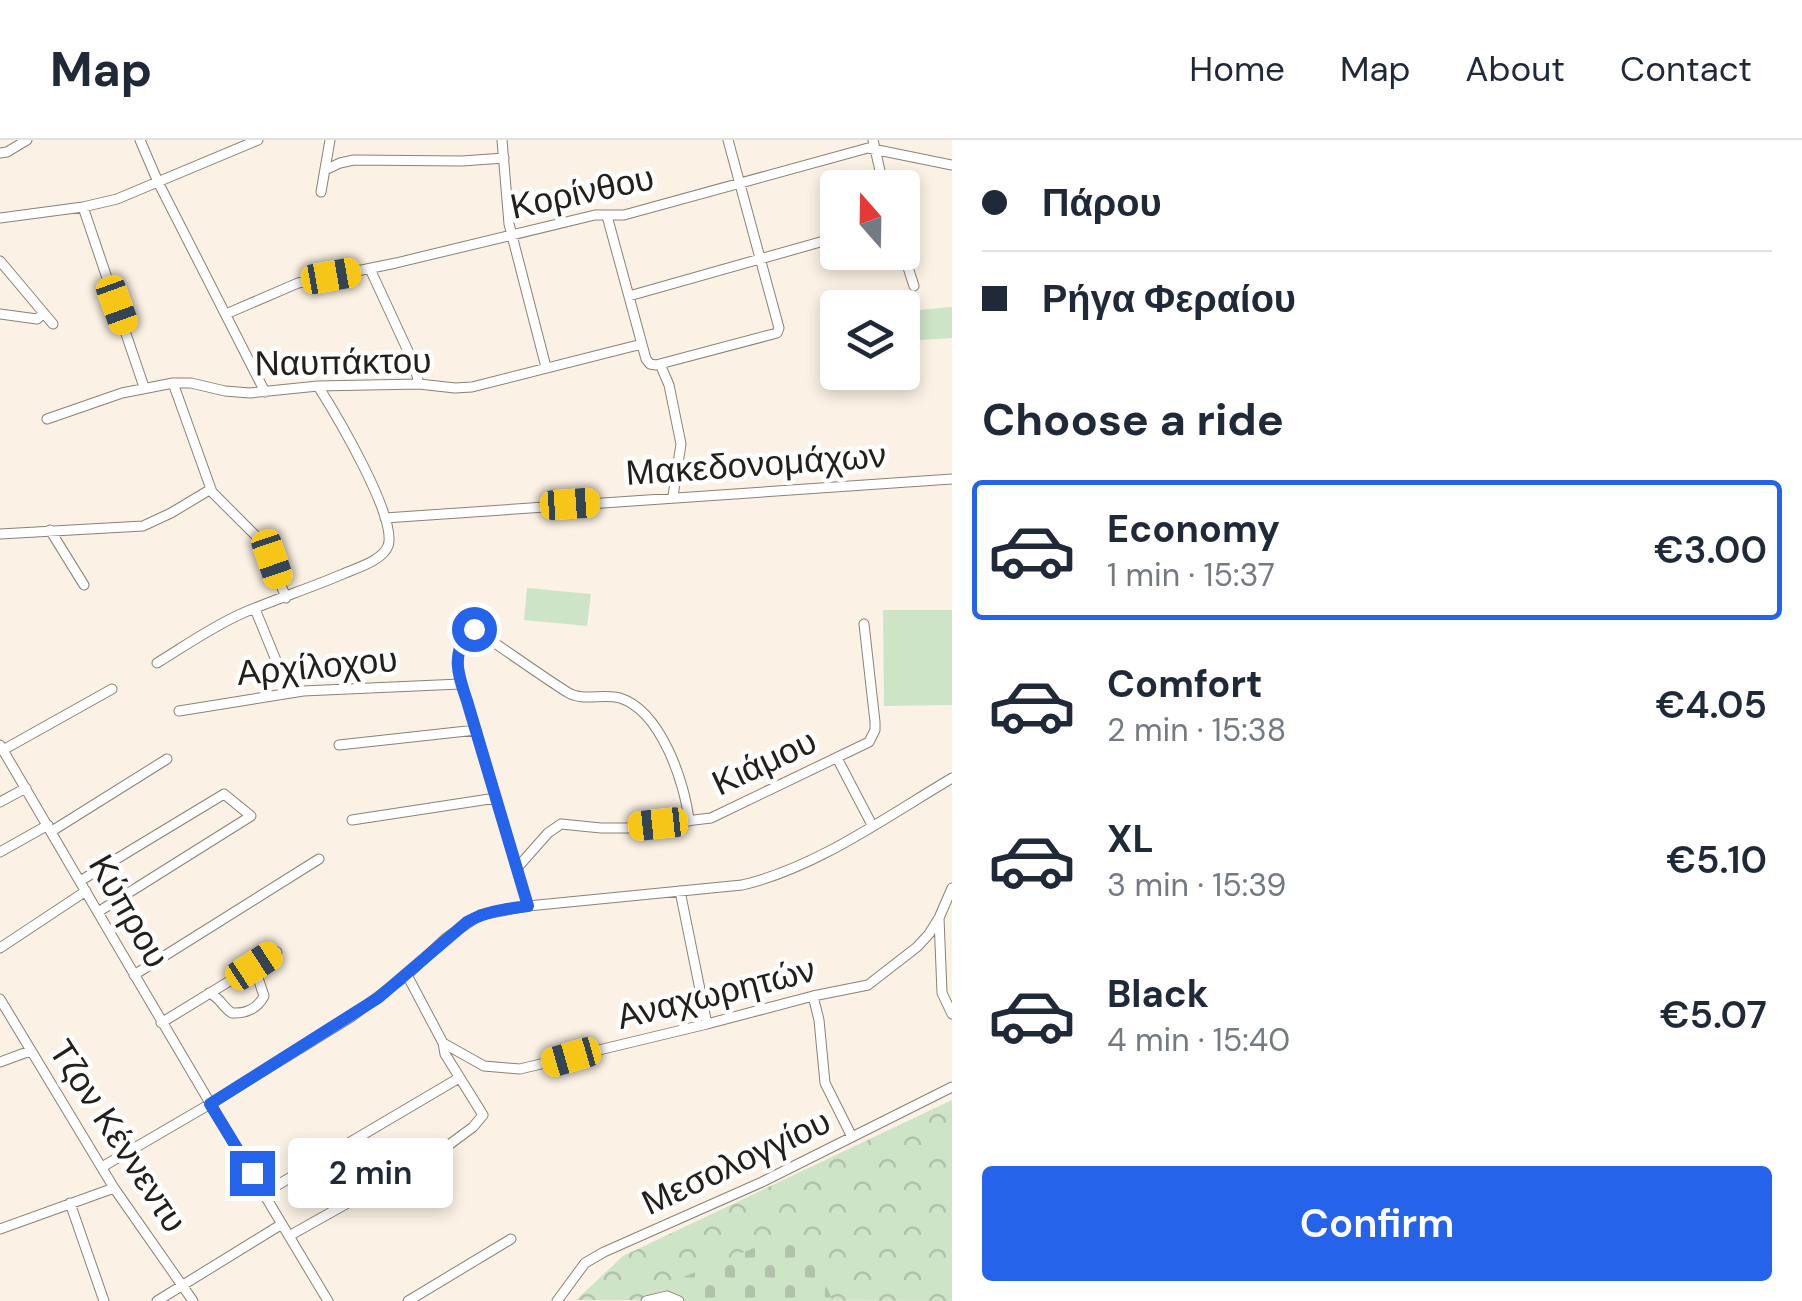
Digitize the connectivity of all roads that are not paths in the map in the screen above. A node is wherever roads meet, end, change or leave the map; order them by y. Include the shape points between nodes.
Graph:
1 (27, 140) edge
2 (140, 140) edge
3 (258, 140) edge
4 (330, 140) edge
5 (502, 140) edge
6 (728, 140) edge
7 (873, 144) edge
8 (0, 152) edge
9 (504, 158) junction
10 (952, 165) edge
11 (325, 170) junction
12 (880, 170) edge
13 (158, 182) junction
14 (740, 182) junction
15 (322, 192) dead end
16 (83, 207) junction
17 (607, 216) junction
18 (0, 218) edge
19 (512, 236) junction
20 (820, 241) edge
21 (760, 259) junction
22 (0, 261) edge
23 (370, 269) junction
24 (909, 270) edge
25 (914, 286) dead end
26 (629, 296) junction
27 (44, 313) junction
28 (0, 314) edge
29 (226, 314) junction
30 (53, 324) dead end
31 (642, 344) junction
32 (655, 364) junction
33 (546, 367) junction
34 (173, 383) junction
35 (419, 384) junction
36 (318, 386) junction
37 (144, 387) junction
38 (264, 392) junction
39 (48, 420) dead end
40 (952, 479) edge
41 (210, 490) junction
42 (673, 496) junction
43 (385, 518) junction
44 (50, 530) junction
45 (0, 534) edge
46 (84, 585) dead end
47 (286, 598) junction
48 (256, 608) junction
49 (864, 624) dead end
50 (157, 663) dead end
51 (460, 684) junction
52 (112, 690) dead end
53 (289, 692) junction
54 (180, 710) dead end
55 (476, 730) junction
56 (339, 744) dead end
57 (1, 747) edge
58 (837, 758) junction
59 (167, 759) dead end
60 (952, 778) edge
61 (26, 788) junction
62 (496, 798) junction
63 (0, 802) edge
64 (352, 820) dead end
65 (688, 821) junction
66 (872, 825) junction
67 (50, 828) junction
68 (0, 852) edge
69 (319, 859) dead end
70 (517, 868) junction
71 (80, 881) junction
72 (952, 888) edge
73 (86, 891) junction
74 (680, 891) junction
75 (528, 906) junction
76 (98, 912) junction
77 (939, 918) junction
78 (0, 948) edge
79 (278, 952) dead end
80 (254, 966) junction
81 (134, 974) junction
82 (407, 975) junction
83 (210, 993) junction
84 (812, 996) junction
85 (0, 999) edge
86 (952, 1014) edge
87 (162, 1023) junction
88 (707, 1024) junction
89 (443, 1043) junction
90 (30, 1051) junction
91 (0, 1062) edge
92 (459, 1078) junction
93 (952, 1087) edge
94 (210, 1104) junction
95 (852, 1137) junction
96 (102, 1167) junction
97 (114, 1188) junction
98 (264, 1193) junction
99 (70, 1203) junction
100 (282, 1224) junction
101 (0, 1229) edge
102 (289, 1236) junction
103 (511, 1239) dead end
104 (183, 1286) junction
105 (679, 1300) edge
106 (104, 1301) edge
107 (157, 1301) edge
108 (193, 1301) edge
109 (328, 1301) edge
110 (408, 1301) edge
111 (556, 1301) edge
112 (646, 1301) edge

1 - 8 street
2 - 13 street
3 - 13 street
4 - 11 street
5 - 9 street
6 - 14 street
7 - 10 street, Κορίνθου via 886,153
7 - 12 street
7 - 14 street, Κορίνθου
9 - 11 street via 354,160
9 - 19 street
11 - 15 street
13 - 16 street
13 - 29 street
14 - 17 street, Κορίνθου
14 - 21 street
16 - 18 street
16 - 37 street
17 - 19 street, Κορίνθου
17 - 26 street
19 - 23 street, Κορίνθου
19 - 33 street
20 - 21 street
21 - 26 street
21 - 32 street via 778,332
22 - 27 street
23 - 29 street, Κορίνθου via 288,286
23 - 35 street
24 - 25 street
26 - 31 street
27 - 28 street via 38,320
27 - 30 street
29 - 38 street
31 - 32 street
31 - 33 street, Ναυπάκτου
32 - 42 street via 669,385 680,444
33 - 35 street, Ναυπάκτου via 478,386
34 - 37 street, Ναυπάκτου
34 - 38 street, Ναυπάκτου
34 - 41 street
35 - 36 street, Ναυπάκτου
36 - 38 street, Ναυπάκτου
36 - 43 street
37 - 39 street, Ναυπάκτου
40 - 42 street, Μακεδονομάχων
41 - 44 street via 143,526
41 - 47 street via 266,546
42 - 43 street, Μακεδονομάχων
43 - 47 street via 389,541 382,554
44 - 45 street
44 - 46 street
47 - 48 street
48 - 50 street
48 - 53 street
49 - 58 street, Κιάμου via 875,730 869,742
51 - 53 street, Αρχίλοχου
51 - 55 street
51 - 65 street via 458,660 470,628 570,694 628,702 643,712 676,768
52 - 57 street
53 - 54 street, Αρχίλοχου
55 - 56 street
55 - 62 street
57 - 61 street, Κύπρου
58 - 65 street, Κιάμου via 717,816
58 - 66 street
59 - 67 street
60 - 66 street
61 - 63 street
61 - 67 street, Κύπρου
62 - 64 street
62 - 70 street
65 - 70 street, Κιάμου via 609,828 563,823
66 - 74 street via 767,879
67 - 68 street
67 - 71 street, Κύπρου
69 - 81 street
70 - 75 street
71 - 73 street, Κύπρου
71 - 76 street via 224,794 251,816
72 - 77 street
73 - 76 street, Κύπρου
73 - 78 street
74 - 75 street
74 - 88 street
75 - 82 street via 480,914
76 - 81 street, Κύπρου
77 - 84 street, Αναχωρητών via 917,948 872,984
77 - 86 street via 942,993
79 - 80 street
80 - 83 street
80 - 83 street via 264,996 249,1011 230,1012
81 - 87 street, Κύπρου
82 - 89 street
82 - 94 street
83 - 87 street
84 - 88 street, Αναχωρητών
84 - 95 street via 824,1083
85 - 90 street, Τζον Κέννεντυ
87 - 94 street, Κύπρου
88 - 89 street, Αναχωρητών via 520,1070 484,1066
89 - 92 street
90 - 91 street
90 - 96 street, Τζον Κέννεντυ
92 - 98 street
92 - 102 street via 483,1116 473,1127
93 - 95 street, Μεσολογγίου
94 - 96 street
94 - 98 street, Κύπρου
95 - 111 street, Μεσολογγίου via 585,1262
96 - 97 street, Τζον Κέννεντυ
97 - 99 street
97 - 104 street, Τζον Κέννεντυ
98 - 100 street, Κύπρου
99 - 101 street
99 - 106 street
100 - 102 street, Κύπρου
100 - 104 street
102 - 109 street, Κύπρου
103 - 110 street
104 - 107 street
104 - 108 street, Τζον Κέννεντυ
105 - 112 street

